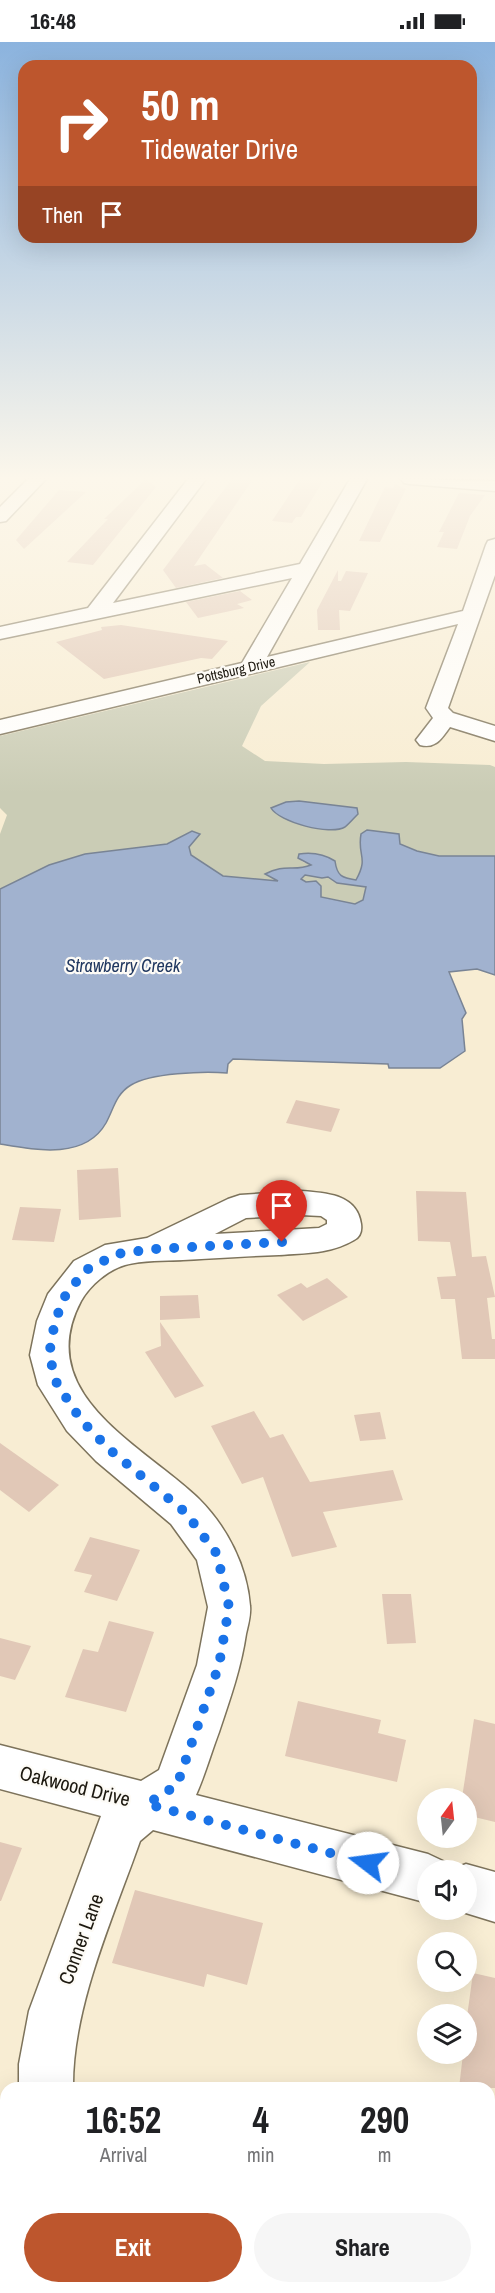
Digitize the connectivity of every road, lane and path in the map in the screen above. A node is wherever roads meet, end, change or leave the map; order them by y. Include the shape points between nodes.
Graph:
1 (117, 584) edge
2 (234, 584) edge
3 (297, 584) edge
4 (482, 584) edge
5 (94, 614) junction
6 (472, 615) junction
7 (0, 633) edge
8 (251, 666) junction
9 (445, 718) junction
10 (0, 727) edge
11 (495, 734) edge
12 (428, 740) dead end
13 (154, 1249) dead end
14 (0, 1767) edge
15 (147, 1804) junction
16 (417, 1876) edge
17 (477, 1892) edge
18 (495, 1897) edge
19 (46, 2082) edge

1 - 5 street
2 - 5 street
3 - 8 street
4 - 6 street
5 - 7 street
6 - 8 street, Pottsburg Drive
6 - 9 street via 437,708
8 - 10 street, Pottsburg Drive
9 - 11 street
9 - 12 street
13 - 15 street, Conner Lane via 117,1254 86,1270 66,1294 55,1321 49,1355 57,1384 81,1420 110,1450 185,1512 217,1554 229,1607 219,1665 177,1785
14 - 15 street, Oakwood Drive
15 - 16 street, Oakwood Drive
15 - 19 street, Conner Lane via 122,1826 66,1979 55,2012
17 - 18 street

